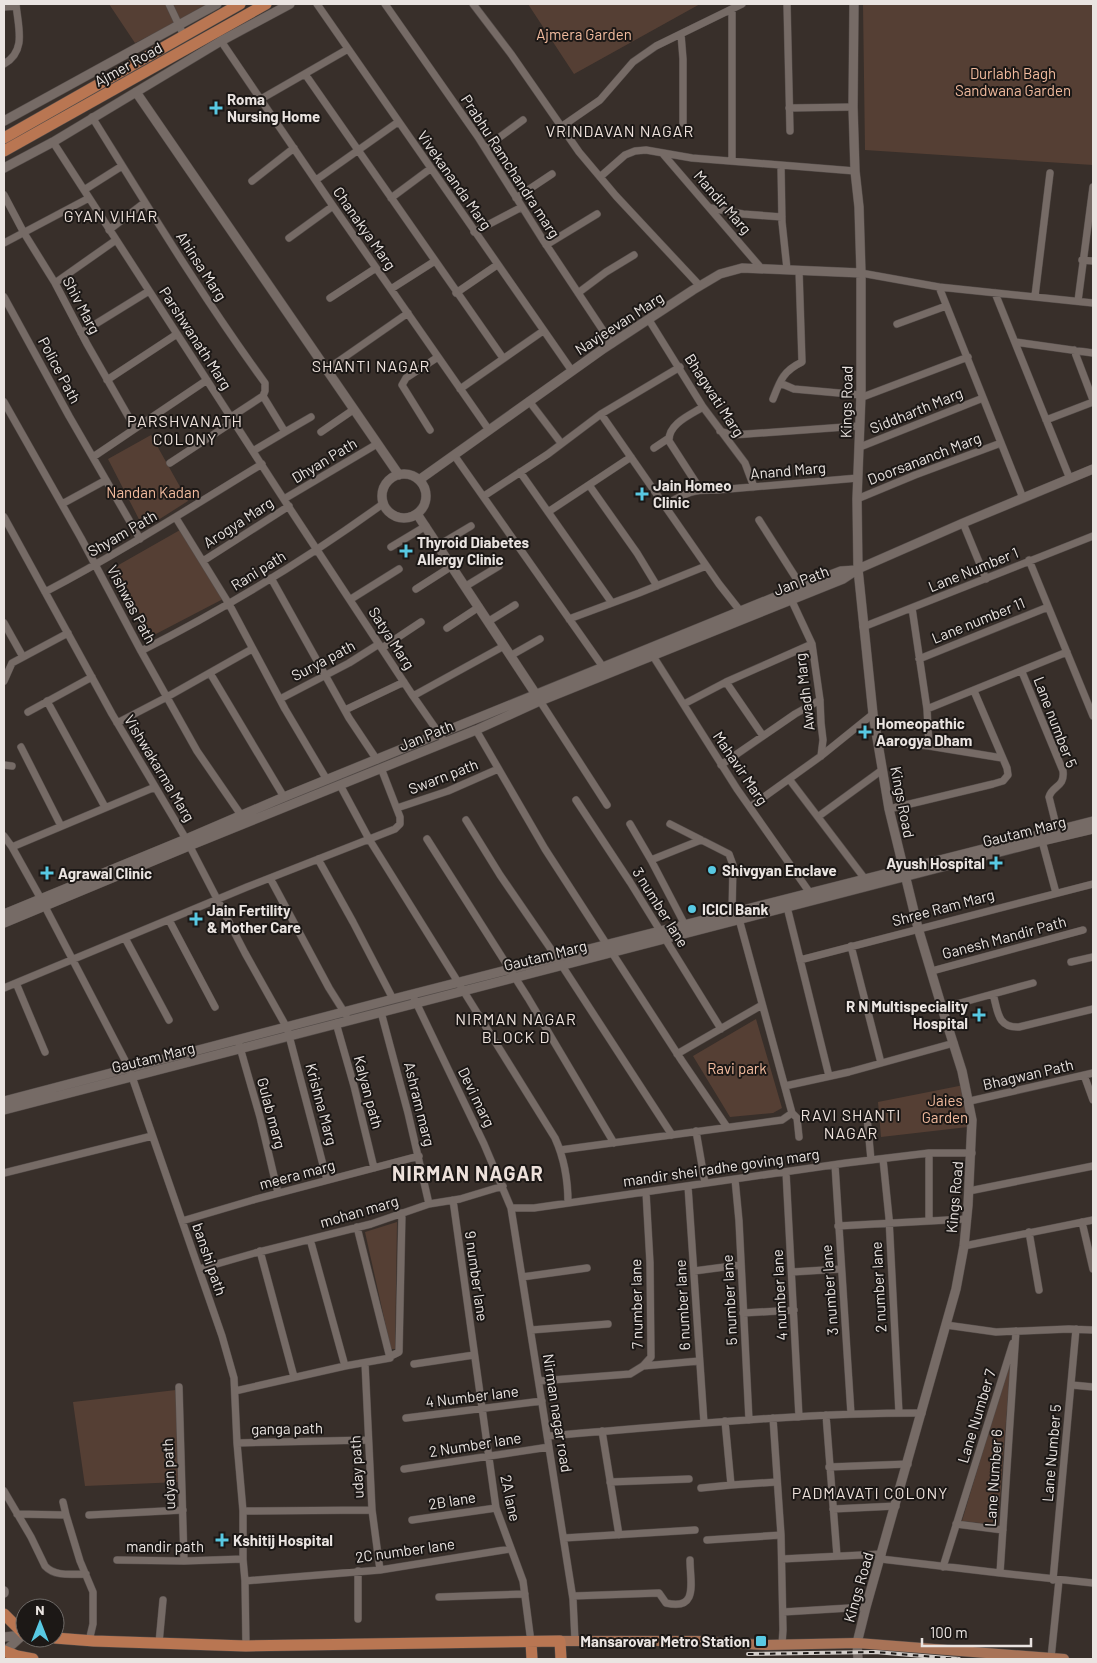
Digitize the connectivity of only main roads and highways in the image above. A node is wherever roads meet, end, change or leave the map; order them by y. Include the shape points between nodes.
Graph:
1 (240, 4) edge
2 (266, 4) edge
3 (4, 138) edge
4 (4, 151) edge
5 (4, 1614) edge
6 (15, 1626) edge
7 (65, 1639) edge
8 (560, 1641) junction
9 (531, 1642) junction
10 (4, 1652) edge
11 (1051, 1658) edge
12 (33, 1659) edge
13 (532, 1659) edge
14 (561, 1659) edge
15 (1064, 1659) edge

1 - 3 highway, Ajmer Road
2 - 4 highway, Ajmer Road
5 - 6 highway
7 - 9 highway via 246,1646
8 - 9 highway
8 - 11 main road via 857,1643
8 - 14 highway
9 - 13 highway
10 - 12 highway
11 - 15 main road

